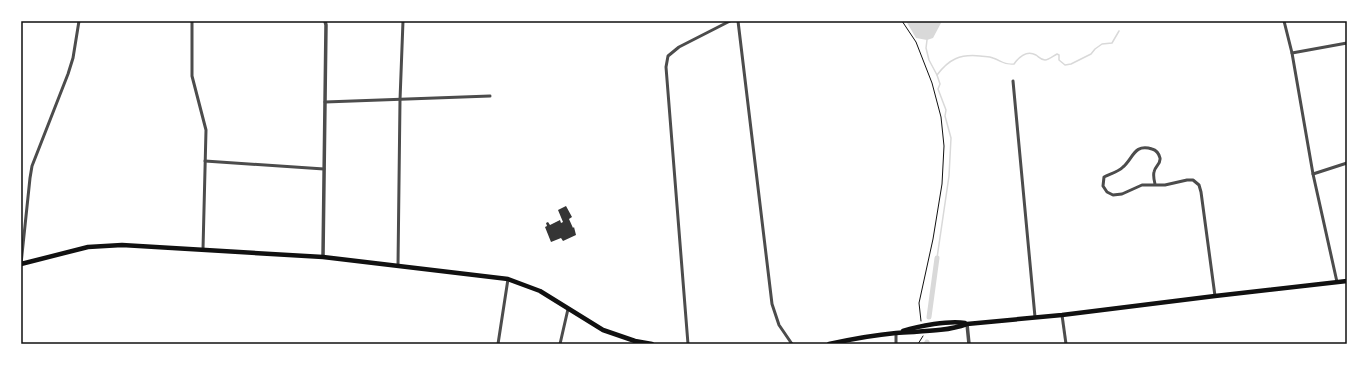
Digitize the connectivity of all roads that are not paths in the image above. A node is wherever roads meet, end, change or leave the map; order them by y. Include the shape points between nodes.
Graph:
1 (79, 21) edge
2 (192, 21) edge
3 (325, 21) edge
4 (403, 21) edge
5 (730, 21) edge
6 (738, 21) edge
7 (1284, 21) edge
8 (1347, 43) edge
9 (1292, 53) junction
10 (1013, 81) dead end
11 (490, 96) dead end
12 (400, 100) junction
13 (325, 102) junction
14 (205, 161) junction
15 (1347, 162) edge
16 (324, 169) junction
17 (1313, 174) junction
18 (1155, 184) junction
19 (202, 250) junction
20 (323, 257) junction
21 (21, 264) edge
22 (398, 266) junction
23 (508, 279) junction
24 (1347, 281) edge
25 (1338, 282) junction
26 (1215, 296) junction
27 (568, 310) junction
28 (1062, 315) junction
29 (1035, 318) junction
30 (967, 324) junction
31 (896, 333) junction
32 (498, 344) edge
33 (560, 344) edge
34 (652, 344) edge
35 (688, 344) edge
36 (792, 344) edge
37 (829, 344) edge
38 (896, 344) edge
39 (969, 344) edge
40 (1066, 344) edge

1 - 21 street via 71,67 32,166
2 - 14 street via 192,76 206,130
3 - 13 street
4 - 12 street
5 - 35 street via 679,47 668,56 666,67
6 - 36 street via 772,304 779,325
7 - 9 street
8 - 9 street
9 - 17 street
10 - 29 street
11 - 12 street
12 - 13 street
12 - 22 street
13 - 16 street
14 - 16 street
14 - 19 street
15 - 17 street
16 - 20 street
17 - 25 street
18 - 18 street via 1142,185 1113,195 1103,186 1104,177 1124,167 1133,153 1142,148 1152,149 1160,156 1160,162 1154,170
18 - 26 street via 1165,185 1193,180 1199,185
19 - 20 main road
19 - 21 main road via 122,245 88,247
20 - 22 main road
22 - 23 main road
23 - 27 main road via 540,291
23 - 32 street
24 - 25 main road
25 - 26 main road
26 - 28 main road
27 - 33 street
27 - 34 main road via 603,330
28 - 29 main road
28 - 40 street
29 - 30 main road
30 - 31 main road
30 - 31 main road via 922,326
30 - 39 street
31 - 37 main road via 859,337
31 - 38 street

